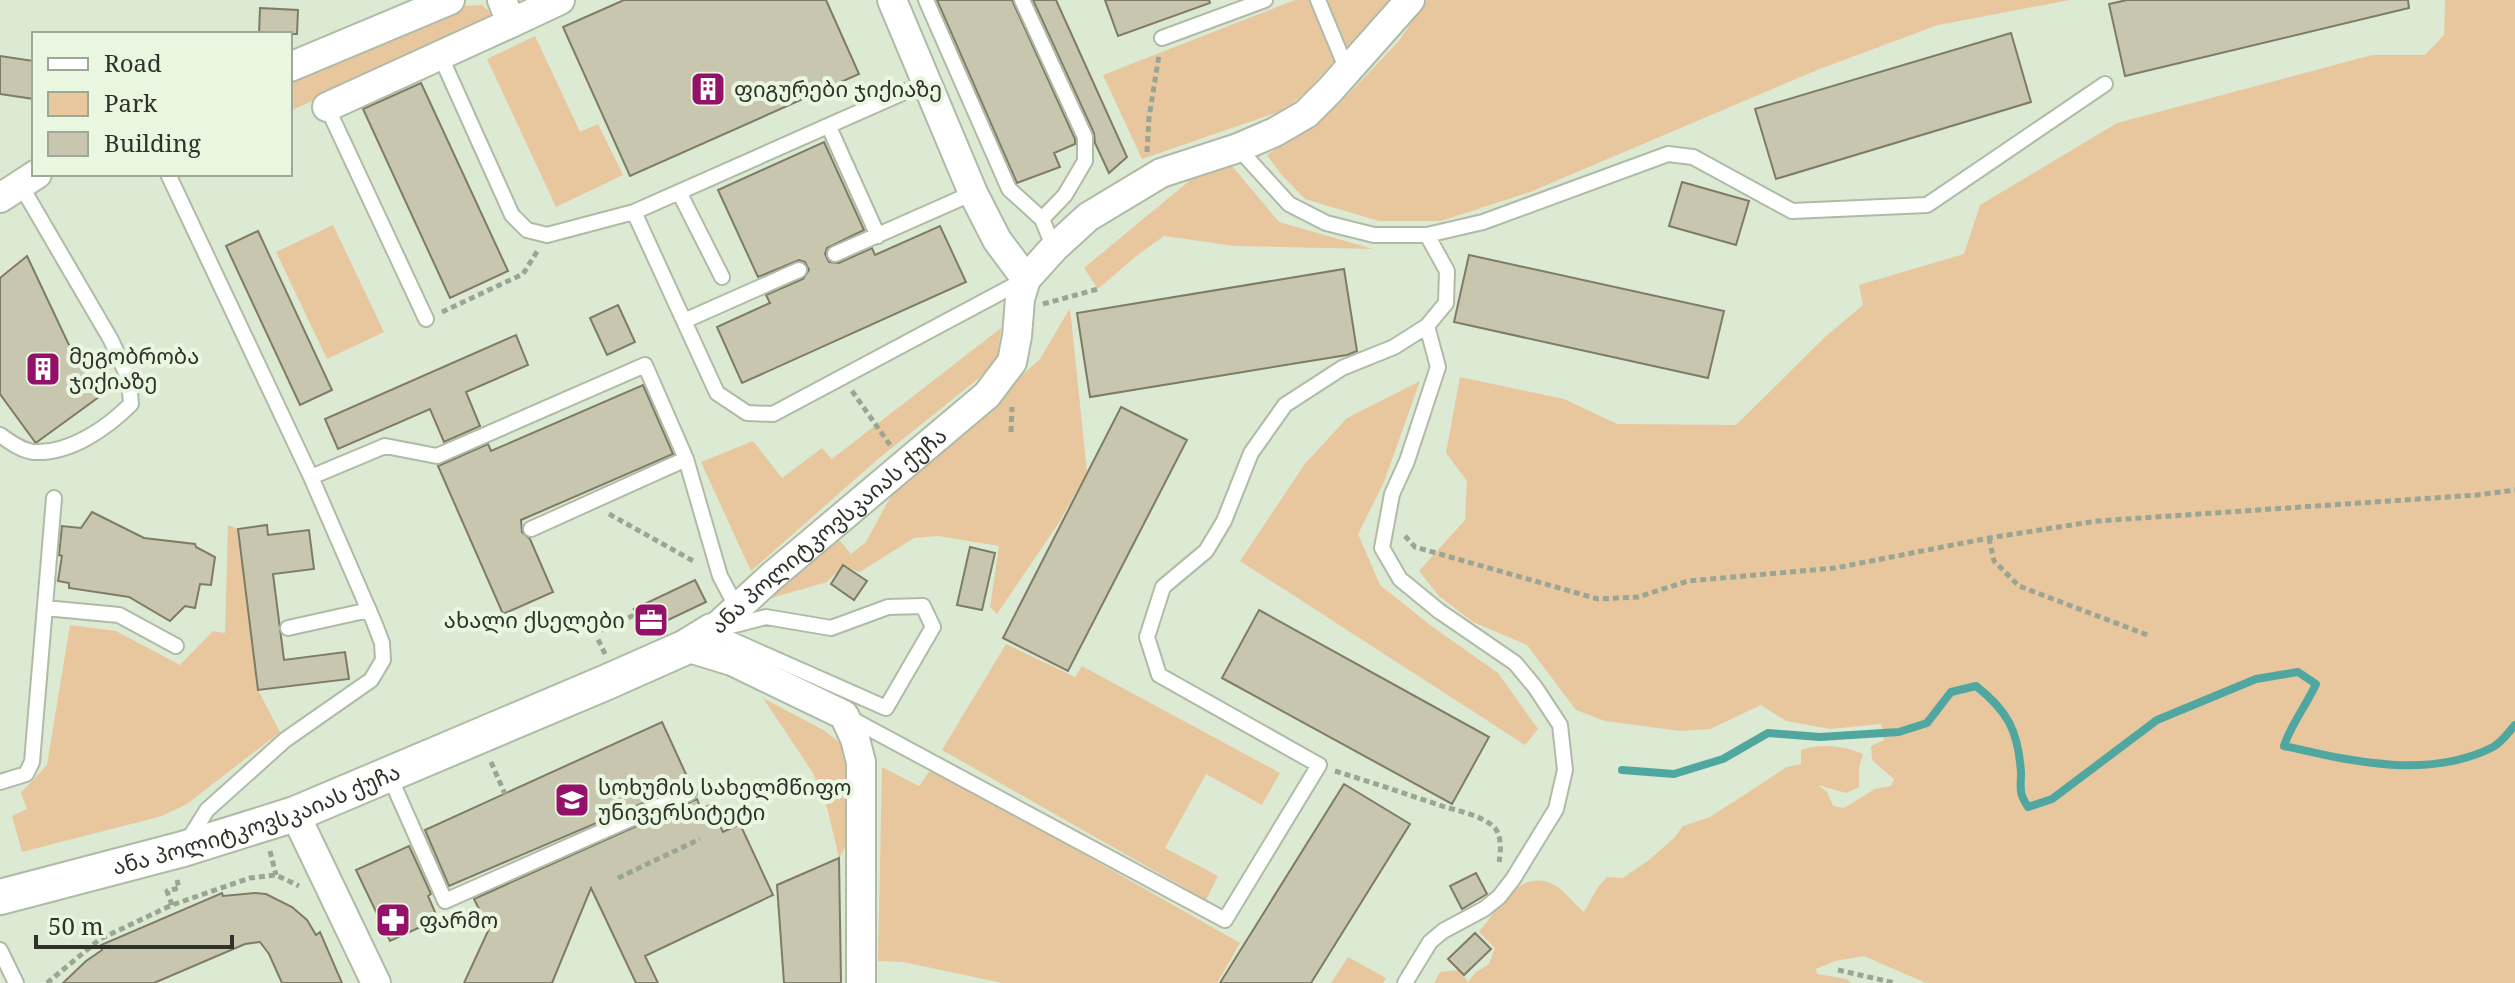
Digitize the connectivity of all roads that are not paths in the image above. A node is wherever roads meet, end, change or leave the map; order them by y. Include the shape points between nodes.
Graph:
1 (450, 0) edge
2 (560, 0) edge
3 (892, 0) edge
4 (926, 0) edge
5 (1022, 0) edge
6 (1265, 0) edge
7 (1318, 0) edge
8 (1410, 0) edge
9 (506, 12) edge
10 (1162, 38) road end
11 (440, 55) junction
12 (292, 66) edge
13 (1347, 70) junction
14 (927, 82) junction
15 (2105, 84) dead end
16 (327, 107) joint
17 (829, 127) junction
18 (1238, 148) junction
19 (169, 176) edge
20 (11, 190) edge
21 (679, 192) junction
22 (973, 193) junction
23 (634, 212) junction
24 (1042, 219) junction
25 (1427, 235) junction
26 (878, 236) junction
27 (1054, 248) junction
28 (835, 254) dead end
29 (799, 270) dead end
30 (722, 277) dead end
31 (1026, 279) junction
32 (426, 319) road end
33 (684, 321) junction
34 (1427, 326) junction
35 (0, 435) edge
36 (686, 459) junction
37 (311, 477) junction
38 (54, 498) dead end
39 (531, 529) dead end
40 (45, 608) junction
41 (737, 608) junction
42 (369, 610) junction
43 (288, 628) dead end
44 (699, 639) junction
45 (176, 646) dead end
46 (844, 715) junction
47 (389, 775) junction
48 (0, 782) edge
49 (689, 793) dead end
50 (295, 814) junction
51 (179, 863) junction
52 (0, 897) edge
53 (0, 950) edge
54 (16, 983) edge
55 (376, 983) edge
56 (861, 983) edge
57 (1405, 983) edge

1 - 12 street
2 - 9 street
3 - 14 street
4 - 24 lane via 1009,189
5 - 24 lane via 1085,137 1085,161 1065,195
6 - 10 lane
7 - 13 lane
8 - 13 street, ანა პოლიტკოვსკაიას ქუჩა
9 - 11 street
11 - 16 street
11 - 23 lane via 512,215 527,230 547,235
13 - 18 street, ანა პოლიტკოვსკაიას ქუჩა via 1306,114
14 - 17 lane
14 - 22 street
15 - 25 lane via 1927,205 1792,211 1693,157 1668,154 1483,222
16 - 32 lane
17 - 21 lane
17 - 26 lane
18 - 25 lane via 1289,204 1326,223 1374,235
18 - 27 street, ანა პოლიტკოვსკაიას ქუჩა via 1161,173 1088,217
19 - 37 lane
20 - 35 lane via 111,340 129,379 131,404 112,423 55,450 33,452
21 - 23 lane
21 - 30 lane
22 - 26 lane
22 - 31 street via 997,240
23 - 33 lane
24 - 27 lane
25 - 34 lane via 1447,271 1446,303
26 - 28 lane
27 - 31 street, ანა პოლიტკოვსკაიას ქუჩა
29 - 33 lane
31 - 33 lane via 773,414 747,413 717,393
31 - 41 street, ანა პოლიტკოვსკაიას ქუჩა via 1012,362 987,395
34 - 46 lane via 1394,347 1342,368 1285,405 1251,453 1206,551 1163,587 1147,637 1159,675 1319,765 1225,920
34 - 57 lane via 1438,367 1392,494 1382,548 1400,579 1515,663 1535,687 1560,725 1565,770 1556,809 1513,879 1484,909 1430,942
36 - 37 lane via 645,365 437,456 385,446
36 - 39 lane
36 - 41 lane via 720,576
37 - 42 lane
38 - 40 lane
40 - 45 lane via 119,615
40 - 48 lane via 32,762 26,774
41 - 44 street, ანა პოლიტკოვსკაიას ქუჩა
42 - 43 lane
42 - 51 lane via 383,660 371,680 285,740 207,810
44 - 44 lane via 886,708 933,627 923,606 888,607 831,628 766,617
44 - 46 street via 732,661
44 - 47 street, ანა პოლიტკოვსკაიას ქუჩა
46 - 56 street via 861,762
47 - 49 lane via 445,901
47 - 50 street, ანა პოლიტკოვსკაიას ქუჩა
50 - 51 street, ანა პოლიტკოვსკაიას ქუჩა
50 - 55 street
51 - 52 street, ანა პოლიტკოვსკაიას ქუჩა
53 - 54 lane

